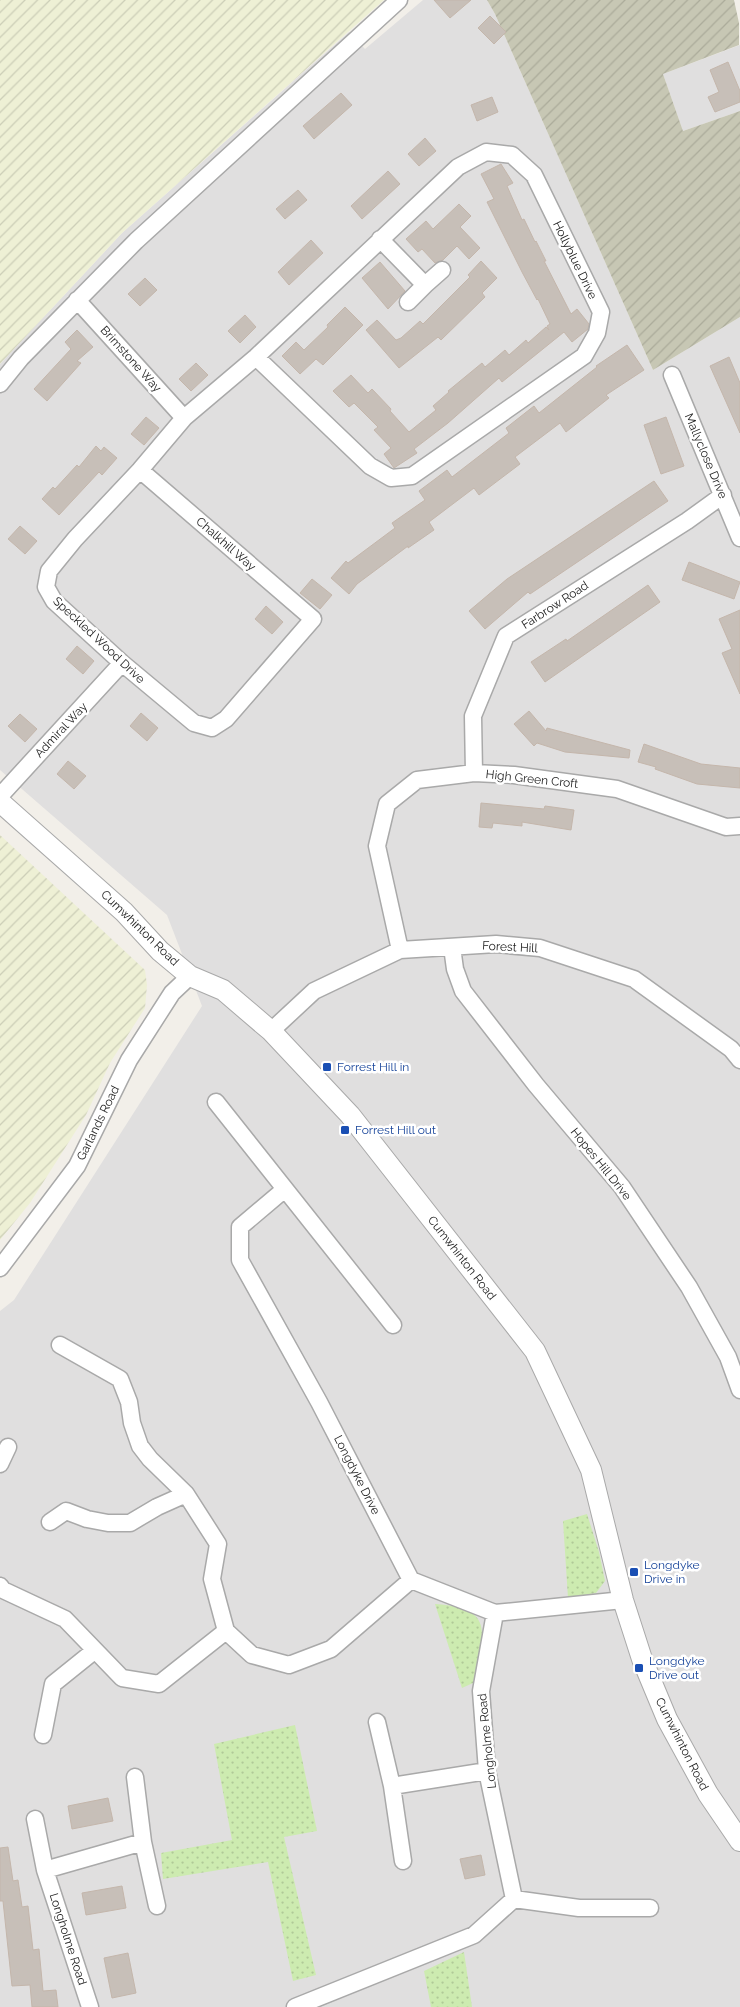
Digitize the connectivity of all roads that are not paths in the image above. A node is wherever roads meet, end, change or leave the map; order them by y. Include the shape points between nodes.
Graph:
1 (399, 0) edge
2 (380, 239) junction
3 (442, 270) dead end
4 (424, 285) junction
5 (77, 300) junction
6 (408, 302) dead end
7 (256, 357) junction
8 (672, 375) dead end
9 (0, 384) edge
10 (184, 418) junction
11 (140, 470) junction
12 (723, 495) junction
13 (740, 538) edge
14 (122, 663) junction
15 (212, 728) joint
16 (474, 773) junction
17 (0, 796) edge
18 (0, 802) edge
19 (740, 826) edge
20 (452, 947) junction
21 (400, 950) junction
22 (190, 976) junction
23 (271, 1031) junction
24 (737, 1050) edge
25 (216, 1102) dead end
26 (285, 1189) junction
27 (0, 1268) edge
28 (392, 1325) dead end
29 (60, 1345) dead end
30 (740, 1390) edge
31 (8, 1446) dead end
32 (0, 1464) edge
33 (186, 1494) junction
34 (50, 1522) dead end
35 (411, 1580) junction
36 (0, 1586) edge
37 (622, 1600) junction
38 (495, 1613) junction
39 (226, 1631) junction
40 (94, 1651) junction
41 (377, 1722) dead end
42 (43, 1735) dead end
43 (487, 1771) junction
44 (134, 1777) dead end
45 (392, 1786) junction
46 (35, 1819) dead end
47 (740, 1841) edge
48 (143, 1842) junction
49 (403, 1861) dead end
50 (45, 1870) junction
51 (514, 1899) junction
52 (157, 1906) dead end
53 (650, 1908) dead end
54 (90, 2007) edge
55 (295, 2007) edge

1 - 5 street via 136,241
2 - 4 street
2 - 7 street, Hollyblue Drive
2 - 7 street, Hollyblue Drive via 458,167 486,152 512,155 534,175 601,312 598,333 584,356 412,476 391,478 370,466
3 - 4 street
4 - 6 street
5 - 9 street
5 - 10 street, Brimstone Way
7 - 10 street, Hollyblue Drive
8 - 12 street, Mallyclose Drive
10 - 11 street, Speckled Wood Drive
11 - 14 street, Speckled Wood Drive via 75,539 49,572 46,587 54,601
11 - 15 street, Chalkhill Way via 313,619 226,719
12 - 13 street, Mallyclose Drive
12 - 16 street, Farbrow Road via 506,636 473,716
14 - 15 street, Speckled Wood Drive via 194,722
14 - 17 street, Admiral Way
16 - 19 street, High Green Croft via 617,789 726,827
16 - 21 street, High Green Croft via 417,780 387,804 377,846
18 - 22 street, Cumwhinton Road via 87,877 160,951
20 - 21 street, Forest Hill
20 - 24 street, Forest Hill via 496,944 540,948 634,979
20 - 30 street, Hopes Hill Drive via 462,991 622,1187 689,1287 728,1357
21 - 23 street, Forest Hill via 314,990
22 - 23 street, Cumwhinton Road via 222,990
22 - 27 street, Garlands Road via 172,993 129,1060 77,1166
23 - 37 street, Cumwhinton Road via 350,1116 535,1351 591,1470
25 - 26 street
26 - 28 street
26 - 35 street, Longdyke Drive via 240,1227 240,1260 320,1402
29 - 33 street via 120,1379 130,1402 132,1423 140,1446
31 - 32 street
33 - 34 street via 156,1506 130,1523 108,1523 66,1511
33 - 39 street via 218,1544 212,1578
35 - 38 street
35 - 39 street via 331,1649 290,1665 252,1655
36 - 40 street via 64,1619
37 - 38 street
37 - 47 street, Cumwhinton Road via 667,1719 708,1794
38 - 43 street, Longholme Road via 481,1691
39 - 40 street via 159,1684 122,1678
40 - 42 street via 53,1684
41 - 45 street
43 - 45 street
43 - 51 street, Longholme Road
44 - 48 street
45 - 49 street
46 - 50 street, Longholme Road
48 - 50 street
48 - 52 street
50 - 54 street, Longholme Road
51 - 53 street via 580,1908
51 - 55 street via 474,1935

